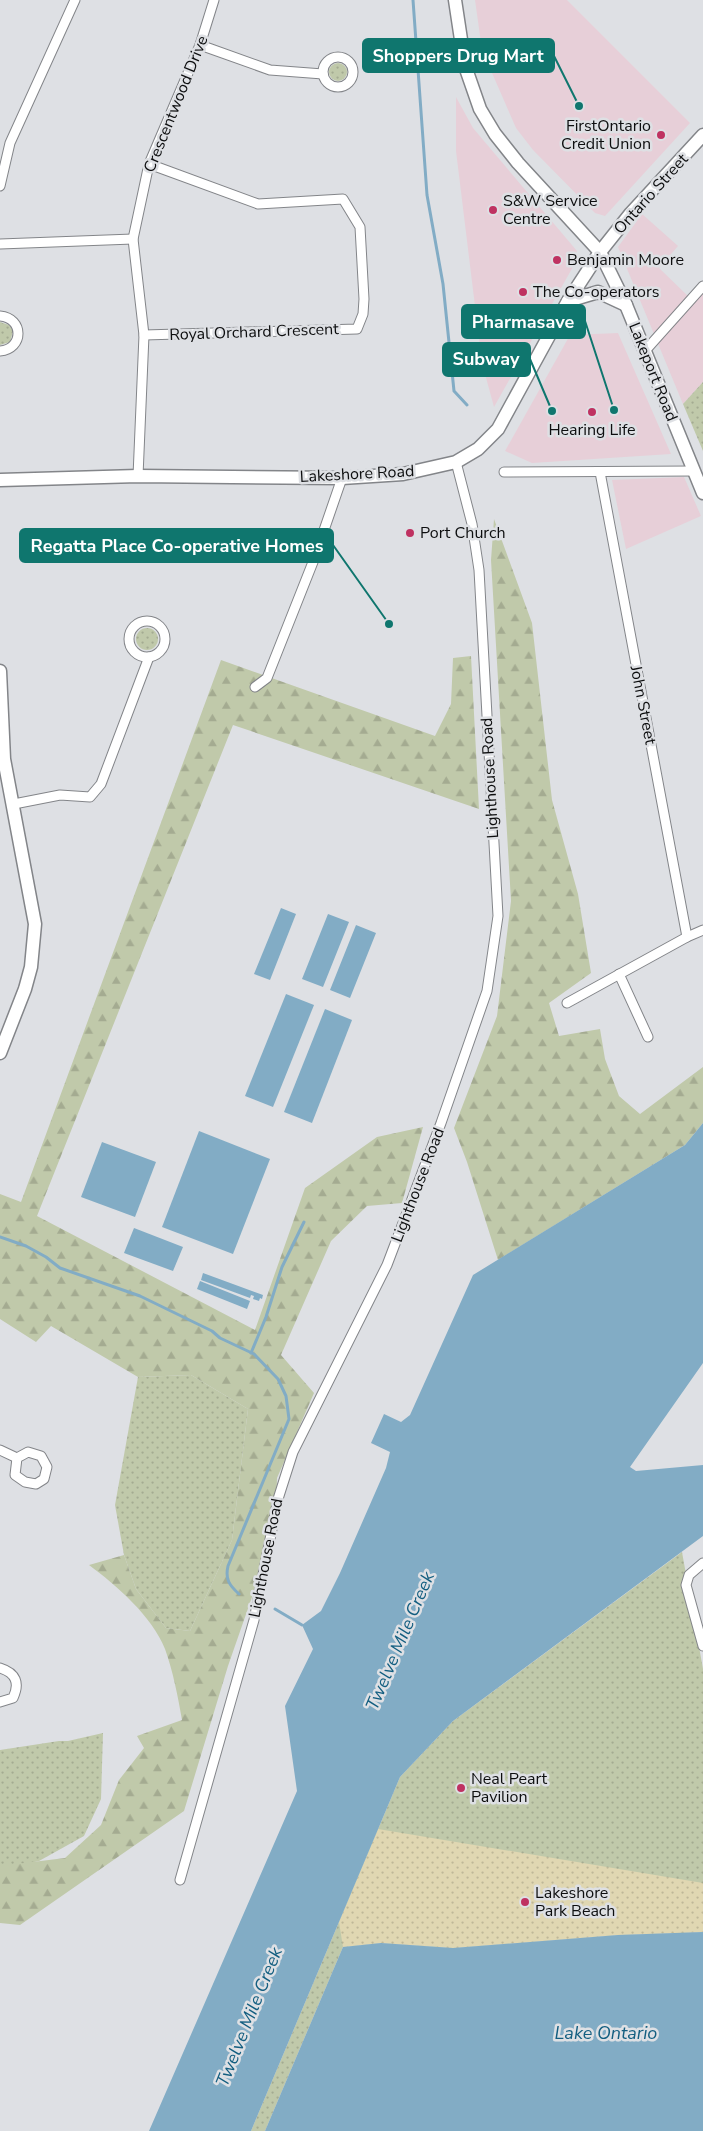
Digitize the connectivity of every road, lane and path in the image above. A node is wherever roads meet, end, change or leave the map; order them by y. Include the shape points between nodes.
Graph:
1 (75, 0) edge
2 (214, 0) edge
3 (455, 0) edge
4 (200, 45) junction
5 (323, 74) dead end
6 (703, 136) edge
7 (149, 164) junction
8 (0, 186) edge
9 (133, 239) junction
10 (0, 244) edge
11 (600, 252) junction
12 (703, 286) edge
13 (568, 301) junction
14 (626, 305) junction
15 (0, 308) edge
16 (0, 316) edge
17 (144, 335) junction
18 (0, 351) edge
19 (644, 352) junction
20 (456, 462) junction
21 (694, 471) junction
22 (504, 472) dead end
23 (600, 472) junction
24 (138, 476) junction
25 (342, 478) junction
26 (0, 480) edge
27 (703, 493) edge
28 (149, 657) junction
29 (0, 671) edge
30 (0, 680) edge
31 (255, 686) dead end
32 (14, 804) junction
33 (703, 930) edge
34 (686, 937) junction
35 (619, 974) junction
36 (567, 1003) dead end
37 (648, 1037) dead end
38 (0, 1053) edge
39 (0, 1450) edge
40 (17, 1458) dead end
41 (703, 1562) edge
42 (703, 1646) edge
43 (0, 1668) edge
44 (0, 1702) edge
45 (180, 1880) dead end

1 - 8 street via 10,144
2 - 4 street, Crescentwood Drive
3 - 11 main road, Lakeport Road via 467,74 489,126 518,163
4 - 5 street via 270,70
4 - 7 street, Crescentwood Drive
6 - 11 main road, Ontario Street
7 - 9 street, Crescentwood Drive
7 - 17 street, Royal Orchard Crescent via 258,204 343,199 360,227 364,299 357,329
9 - 10 street
9 - 17 street, Crescentwood Drive
11 - 13 main road, Lakeshore Road
11 - 14 main road, Lakeport Road
12 - 19 street
13 - 14 main road via 598,292
13 - 20 main road, Lakeshore Road via 498,429 478,449
14 - 19 main road, Lakeport Road
15 - 16 street
16 - 18 street via 11,319 19,334 11,348
17 - 24 street, Crescentwood Drive
19 - 21 main road, Lakeport Road
20 - 25 main road, Lakeshore Road via 403,474
20 - 45 street, Lighthouse Road via 472,524 479,570 498,916 487,991 388,1265 293,1452 284,1476 254,1620
21 - 23 street
21 - 27 main road, Lakeport Road
22 - 23 street
23 - 34 street, John Street
24 - 25 main road, Lakeshore Road
24 - 26 main road, Lakeshore Road
25 - 31 street via 267,678
28 - 28 street via 138,655 130,646 130,634 142,622 159,626 165,636 160,652
28 - 32 street via 97,790 90,797 60,794
29 - 30 main road
30 - 32 main road via 4,759
32 - 38 main road via 35,924 31,967
33 - 34 street
34 - 35 street
35 - 36 street
35 - 37 street
39 - 40 street
41 - 42 street via 689,1574 686,1585
43 - 44 street via 9,1671 17,1680 17,1689 13,1698

